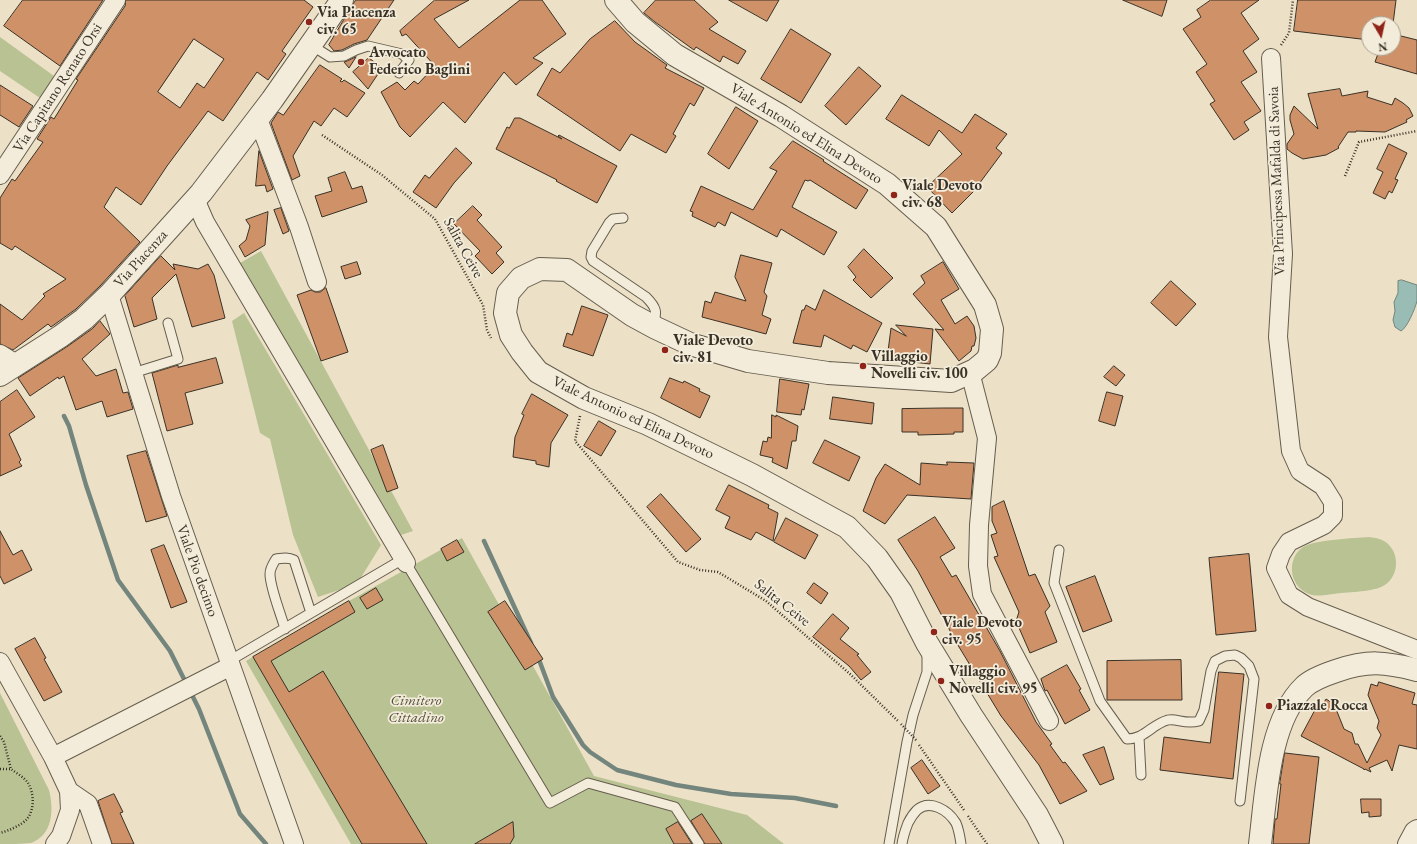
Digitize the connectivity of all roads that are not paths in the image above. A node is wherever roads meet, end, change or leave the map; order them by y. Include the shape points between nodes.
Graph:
1 (116, 0) edge
2 (616, 0) edge
3 (341, 1) edge
4 (311, 45) junction
5 (1271, 58) road end
6 (399, 73) dead end
7 (258, 119) junction
8 (0, 175) edge
9 (195, 199) junction
10 (623, 218) dead end
11 (316, 282) dead end
12 (109, 295) junction
13 (168, 323) dead end
14 (651, 326) junction
15 (5, 364) edge
16 (133, 372) junction
17 (970, 372) junction
18 (1058, 550) dead end
19 (404, 561) junction
20 (311, 613) junction
21 (285, 628) junction
22 (927, 643) junction
23 (1417, 650) edge
24 (0, 662) edge
25 (230, 664) junction
26 (1417, 670) edge
27 (1049, 720) dead end
28 (1139, 737) junction
29 (53, 757) junction
30 (1140, 776) dead end
31 (69, 791) junction
32 (1240, 801) dead end
33 (1417, 829) edge
34 (55, 844) edge
35 (102, 844) edge
36 (294, 844) edge
37 (699, 844) edge
38 (889, 844) edge
39 (902, 844) edge
40 (961, 844) edge
41 (1052, 844) edge
42 (1260, 844) edge
43 (1407, 844) edge

1 - 8 street, Via Capitano Renato Orsi
2 - 17 street, Viale Antonio ed Elina Devoto via 635,22 675,54 781,116 887,184 936,226 985,305 992,329 987,360
3 - 4 street, Via Piacenza
4 - 6 lane via 330,57 344,56 368,46 402,54 409,60
4 - 7 street, Via Piacenza
5 - 23 street, Via Principessa Mafalda di Savoia via 1283,254 1278,337 1291,451 1300,470 1323,486 1333,502 1333,516 1324,525 1289,542 1276,568 1289,595 1308,607
7 - 9 street, Via Piacenza
7 - 11 street via 299,228
9 - 12 street, Via Piacenza
9 - 19 street via 205,222
10 - 14 lane via 613,219 609,223 591,257 652,304 656,311
12 - 15 street, Via Piacenza via 84,319 61,336
12 - 16 street, Viale Pio decimo
13 - 16 lane via 178,359
14 - 17 street, Viale Antonio ed Elina Devoto via 690,344 748,361 820,372 951,381
14 - 22 street, Viale Antonio ed Elina Devoto via 567,270 540,269 521,278 508,293 505,313 511,335 538,372 584,398 648,424 752,474 847,527 877,558 901,592
16 - 25 street, Viale Pio decimo via 171,496
17 - 27 street via 987,438 979,525 978,566 982,594
18 - 28 lane via 1054,583 1100,701 1127,740
19 - 20 lane
19 - 37 lane via 550,803 588,783 675,807
20 - 21 lane
20 - 21 lane via 294,560 276,559 270,573 271,582
21 - 25 lane
22 - 38 lane via 927,672 907,742
22 - 41 street, Viale Antonio ed Elina Devoto via 1037,815
24 - 29 street
25 - 29 street
25 - 36 street, Viale Pio decimo
26 - 42 street via 1379,662 1352,665 1304,687 1288,708 1272,751
28 - 30 lane
28 - 32 lane via 1170,719 1191,723 1199,721 1215,662 1225,656 1235,655 1242,658 1249,666 1254,679
29 - 31 street
31 - 34 street via 70,810 61,836
31 - 35 street via 88,804
33 - 43 street
39 - 40 lane via 903,836 917,810 932,805 940,808 955,822

